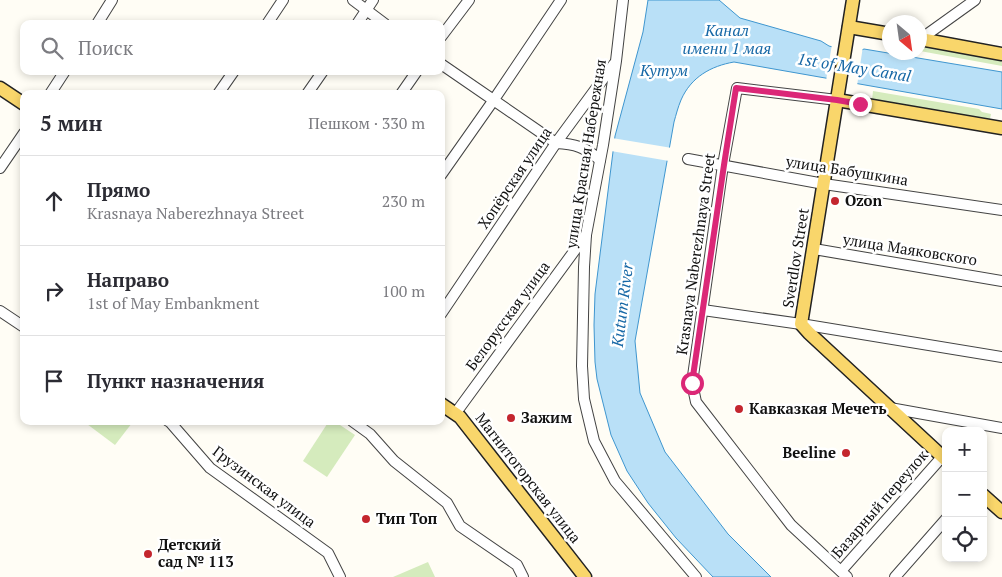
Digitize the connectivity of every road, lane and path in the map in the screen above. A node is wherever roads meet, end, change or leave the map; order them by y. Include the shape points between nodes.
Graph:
1 (112, 0) edge
2 (283, 0) edge
3 (353, 0) edge
4 (373, 0) edge
5 (469, 0) edge
6 (561, 0) edge
7 (622, 0) edge
8 (853, 0) edge
9 (975, 0) edge
10 (366, 10) junction
11 (99, 20) edge
12 (270, 20) edge
13 (360, 20) edge
14 (380, 20) edge
15 (445, 32) edge
16 (848, 32) junction
17 (882, 34) edge
18 (927, 35) edge
19 (927, 40) edge
20 (1002, 54) edge
21 (616, 61) junction
22 (445, 67) edge
23 (62, 75) edge
24 (231, 75) edge
25 (320, 75) edge
26 (414, 75) edge
27 (0, 88) edge
28 (53, 90) edge
29 (221, 90) edge
30 (310, 90) edge
31 (404, 90) edge
32 (838, 94) junction
33 (20, 101) edge
34 (494, 101) junction
35 (1002, 128) edge
36 (20, 140) edge
37 (556, 143) junction
38 (688, 159) dead end
39 (600, 160) junction
40 (724, 165) junction
41 (0, 168) edge
42 (445, 169) edge
43 (824, 184) junction
44 (1002, 210) edge
45 (586, 235) junction
46 (814, 249) junction
47 (1002, 280) edge
48 (445, 308) edge
49 (703, 310) junction
50 (0, 311) edge
51 (20, 324) edge
52 (802, 324) junction
53 (1002, 357) edge
54 (445, 407) edge
55 (890, 408) junction
56 (456, 414) junction
57 (173, 425) edge
58 (358, 425) edge
59 (1002, 428) edge
60 (942, 456) edge
61 (942, 460) edge
62 (987, 499) edge
63 (1002, 512) edge
64 (942, 524) edge
65 (844, 574) edge
66 (340, 577) edge
67 (523, 577) edge
68 (585, 577) edge
69 (696, 577) edge
70 (895, 577) edge

1 - 11 street
2 - 12 street
3 - 10 street
4 - 10 street
5 - 15 street
6 - 34 street
7 - 21 street, улица Красная Набережная
8 - 16 main road, Sverdlov Street
9 - 18 street
10 - 13 street
10 - 14 street
16 - 17 main road
16 - 32 main road, Sverdlov Street
19 - 20 main road
21 - 37 street, Хопёрская улица
21 - 39 street, улица Красная Набережная
22 - 34 street
23 - 28 street
24 - 29 street
25 - 30 street
26 - 31 street
27 - 33 main road
32 - 35 main road
32 - 40 street, Krasnaya Naberezhnaya Street via 736,88
32 - 43 main road, Sverdlov Street
34 - 37 street
34 - 42 street
36 - 41 street
37 - 39 street via 571,144 589,151
37 - 48 street, Хопёрская улица
38 - 40 street, улица Бабушкина
39 - 45 street, улица Красная Набережная
40 - 43 street, улица Бабушкина
40 - 49 street, Krasnaya Naberezhnaya Street
43 - 44 street, улица Бабушкина
43 - 46 main road, Sverdlov Street
45 - 56 street, Белорусская улица
45 - 69 street, улица Красная Набережная via 582,366 584,399 594,442 615,481
46 - 47 street, улица Маяковского
46 - 52 main road, Sverdlov Street
49 - 52 street
49 - 65 street, Krasnaya Naberezhnaya Street via 692,383 696,402 791,525
50 - 51 street
52 - 53 street
52 - 55 main road, Sverdlov Street
54 - 56 main road, Магнитогорская улица
55 - 59 street
55 - 60 main road, Sverdlov Street
56 - 68 main road, Магнитогорская улица
57 - 66 street, Грузинская улица via 210,468 328,553
58 - 67 street via 394,461 447,503 460,526 517,564
61 - 65 street, Базарный переулок
62 - 63 main road
64 - 70 street

